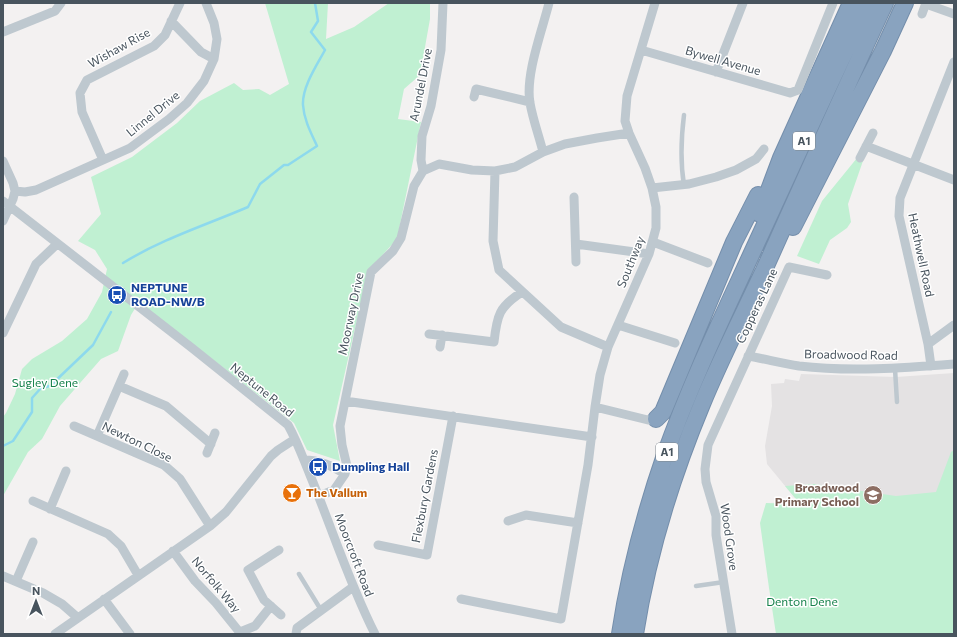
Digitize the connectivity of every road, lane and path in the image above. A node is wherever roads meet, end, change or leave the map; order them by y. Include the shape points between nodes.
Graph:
1 (62, 3) edge
2 (180, 3) edge
3 (206, 3) edge
4 (443, 3) edge
5 (549, 3) edge
6 (655, 3) edge
7 (743, 3) edge
8 (833, 3) edge
9 (851, 3) edge
10 (868, 3) edge
11 (885, 3) edge
12 (905, 3) edge
13 (926, 3) edge
14 (54, 7) edge
15 (922, 14) dead end
16 (954, 14) edge
17 (170, 21) junction
18 (3, 32) edge
19 (641, 50) junction
20 (214, 59) junction
21 (954, 62) edge
22 (716, 72) junction
23 (474, 97) dead end
24 (530, 102) junction
25 (684, 115) dead end
26 (629, 133) junction
27 (873, 133) dead end
28 (866, 146) junction
29 (764, 149) dead end
30 (543, 152) junction
31 (781, 158) junction
32 (860, 158) dead end
33 (103, 160) junction
34 (913, 164) junction
35 (4, 165) edge
36 (423, 171) junction
37 (495, 171) junction
38 (954, 180) edge
39 (684, 184) junction
40 (652, 188) junction
41 (15, 191) junction
42 (574, 197) dead end
43 (6, 204) edge
44 (3, 221) edge
45 (652, 242) junction
46 (57, 244) junction
47 (576, 244) junction
48 (649, 254) junction
49 (576, 262) dead end
50 (708, 263) dead end
51 (765, 267) junction
52 (828, 275) dead end
53 (741, 279) junction
54 (522, 292) junction
55 (618, 325) junction
56 (954, 325) edge
57 (3, 333) edge
58 (429, 334) dead end
59 (442, 335) junction
60 (675, 343) dead end
61 (928, 344) junction
62 (440, 347) dead end
63 (608, 347) junction
64 (748, 356) junction
65 (954, 364) edge
66 (931, 366) junction
67 (895, 369) junction
68 (124, 374) dead end
69 (119, 386) junction
70 (345, 401) junction
71 (897, 402) dead end
72 (595, 407) junction
73 (453, 416) junction
74 (656, 419) joint
75 (74, 426) dead end
76 (215, 433) dead end
77 (97, 436) junction
78 (592, 437) junction
79 (295, 439) junction
80 (211, 444) junction
81 (207, 454) dead end
82 (304, 460) junction
83 (66, 471) dead end
84 (345, 474) junction
85 (319, 496) junction
86 (33, 501) dead end
87 (50, 509) junction
88 (508, 521) dead end
89 (578, 523) junction
90 (210, 526) junction
91 (33, 542) dead end
92 (378, 545) dead end
93 (279, 550) dead end
94 (173, 551) junction
95 (299, 574) dead end
96 (138, 575) junction
97 (3, 576) edge
98 (16, 581) junction
99 (724, 582) junction
100 (696, 586) dead end
101 (353, 587) junction
102 (104, 599) junction
103 (461, 599) dead end
104 (271, 606) junction
105 (321, 610) junction
106 (281, 615) dead end
107 (78, 618) junction
108 (240, 633) edge
109 (55, 634) edge
110 (130, 634) edge
111 (296, 634) edge
112 (375, 634) edge
113 (620, 634) edge
114 (636, 634) edge
115 (732, 634) edge

1 - 14 street
2 - 17 street, Wishaw Rise
3 - 20 street, Linnel Drive via 217,39
4 - 36 street, Arundel Drive via 441,50 431,106 422,136
5 - 24 street via 530,82
6 - 19 street, Southway
7 - 22 street
8 - 22 street, Bywell Avenue via 798,90 790,93
9 - 31 highway
10 - 53 highway, A1
11 - 51 highway, A1
12 - 51 highway via 804,207 790,233
13 - 15 street
13 - 16 street
14 - 18 street
17 - 20 street via 201,52
17 - 33 street, Wishaw Rise via 165,35 154,46 87,80 80,93 82,112
19 - 22 street, Bywell Avenue
19 - 26 street, Southway via 627,96 625,121
20 - 33 street, Linnel Drive via 204,81 174,115 130,148
21 - 34 street, Heathwell Road
23 - 24 street via 476,89
24 - 30 street
25 - 39 lane via 681,139
26 - 30 street via 565,144
26 - 40 street, Southway
27 - 28 street
28 - 32 street
28 - 34 street
29 - 39 street via 756,159 736,170 716,178
30 - 37 street via 515,167
31 - 53 highway via 750,238
31 - 74 highway via 734,242 663,412
33 - 41 street, Linnel Drive via 36,190
34 - 38 street
34 - 61 street, Heathwell Road via 900,198 899,216
35 - 41 street
36 - 37 street via 439,164
36 - 70 street, Moorway Drive via 414,186 402,238 393,251 371,272
37 - 54 street via 493,241 499,270
39 - 40 street
40 - 45 street, Southway via 656,207 656,228
41 - 43 street
42 - 47 street
43 - 44 street
43 - 46 street, Neptune Road
45 - 48 street, Southway
45 - 50 street
46 - 57 street via 36,264
46 - 79 street, Neptune Road via 283,420
47 - 48 street
47 - 49 street
48 - 55 street, Southway
51 - 114 highway, A1 via 716,372 680,461 652,555
52 - 64 street, Copperas Lane via 789,267
53 - 113 highway, A1 via 665,456 635,557
54 - 59 street via 511,299 500,312 496,320 494,342
54 - 63 street via 561,327
55 - 60 street
55 - 63 street, Southway
56 - 61 street
58 - 59 street
59 - 62 street
61 - 66 street, Heathwell Road
63 - 72 street, Southway
64 - 67 street, Broadwood Road via 800,366
64 - 99 street, Wood Grove via 708,445 706,457 706,482 716,516 716,535
65 - 66 street, Broadwood Road
66 - 67 street, Broadwood Road
67 - 71 lane
68 - 69 street
69 - 77 street
69 - 80 street via 166,406
70 - 73 street
70 - 84 street, Moorway Drive via 340,426 347,466
72 - 74 street via 648,420
72 - 78 street, Southway
73 - 78 street
73 - 92 street, Flexbury Gardens via 426,555
75 - 77 street, Newton Close
76 - 80 street
77 - 90 street, Newton Close via 164,466 180,479
78 - 89 street, Southway
79 - 82 street, Moorcroft Road
79 - 90 street via 271,456 226,512
80 - 81 street
82 - 84 street via 316,460
82 - 85 street, Moorcroft Road
83 - 87 street
84 - 85 street via 334,490
85 - 101 street, Moorcroft Road
86 - 87 street
87 - 96 street via 108,534 121,546
88 - 89 street via 526,515
89 - 103 street, Southway via 561,618
90 - 94 street
91 - 98 street
93 - 104 street via 248,570 264,600
94 - 96 street
94 - 108 street, Norfolk Way
95 - 105 lane
96 - 102 street
97 - 98 street
98 - 107 street via 62,604
99 - 100 lane
99 - 115 street, Wood Grove
101 - 105 street
101 - 112 street, Moorcroft Road
102 - 107 street
102 - 110 street
104 - 106 street
104 - 108 street via 255,626
105 - 111 street via 296,628
107 - 109 street

